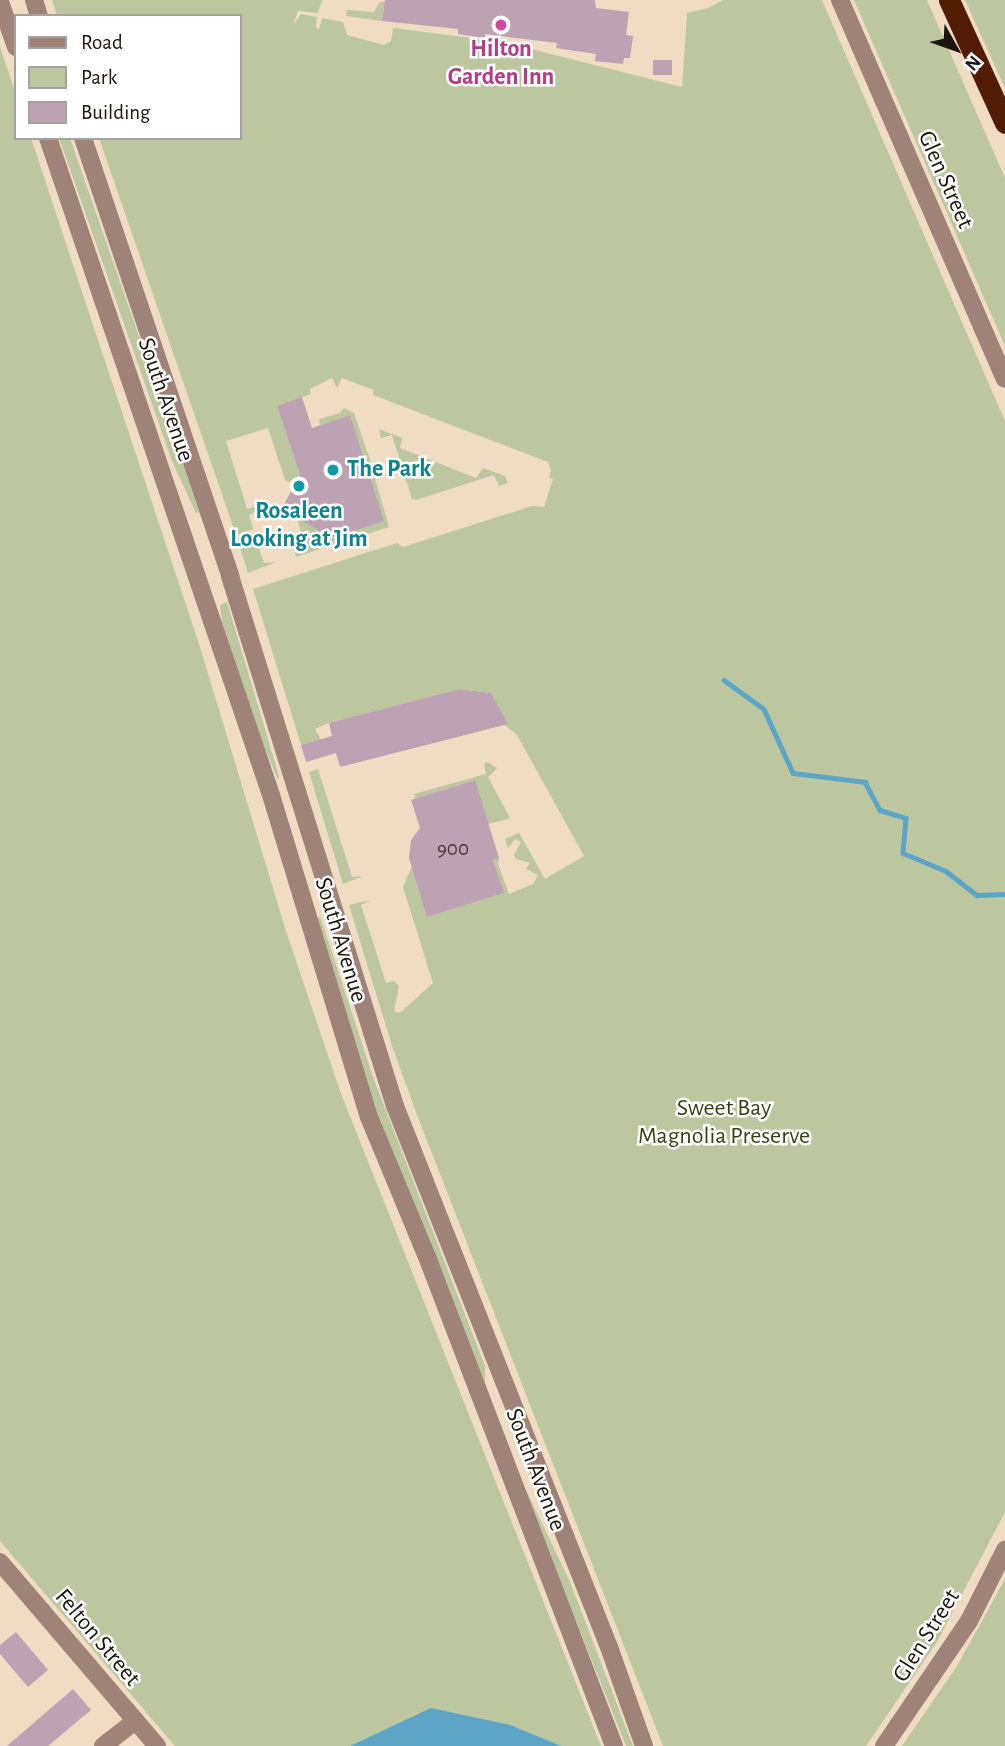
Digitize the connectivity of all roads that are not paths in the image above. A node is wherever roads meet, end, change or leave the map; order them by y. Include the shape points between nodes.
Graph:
1 (840, 0) edge
2 (950, 0) edge
3 (0, 2) edge
4 (14, 41) edge
5 (1005, 123) edge
6 (49, 140) edge
7 (84, 140) edge
8 (1005, 379) edge
9 (1005, 1549) edge
10 (0, 1562) edge
11 (135, 1721) junction
12 (103, 1746) edge
13 (157, 1746) edge
14 (614, 1746) edge
15 (645, 1746) edge
16 (884, 1746) edge

1 - 8 street, Glen Street
2 - 5 highway
3 - 4 street
6 - 14 street, South Avenue via 271,796 369,1116
7 - 15 street, South Avenue via 232,583 395,1105
9 - 16 street, Glen Street via 969,1621
10 - 11 street, Felton Street
11 - 12 street
11 - 13 street, Felton Street

